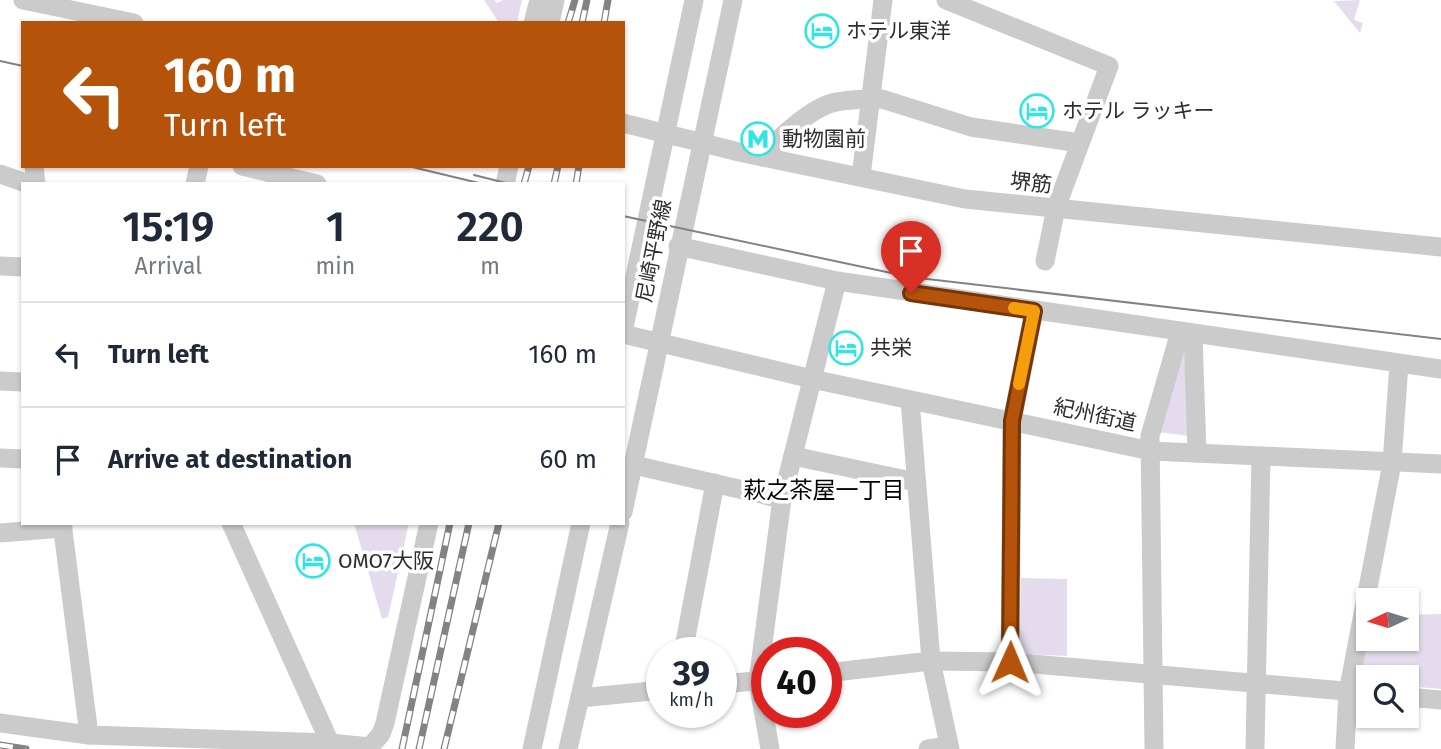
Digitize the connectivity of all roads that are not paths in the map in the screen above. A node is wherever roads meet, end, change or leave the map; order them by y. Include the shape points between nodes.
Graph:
1 (23, 0) edge
2 (539, 0) edge
3 (555, 0) edge
4 (694, 0) edge
5 (733, 0) edge
6 (883, 0) edge
7 (946, 0) edge
8 (88, 7) edge
9 (56, 15) edge
10 (128, 21) edge
11 (534, 21) edge
12 (550, 21) edge
13 (870, 99) junction
14 (625, 124) edge
15 (664, 134) junction
16 (700, 143) junction
17 (1080, 143) junction
18 (762, 157) junction
19 (250, 168) edge
20 (0, 174) edge
21 (862, 176) junction
22 (23, 182) edge
23 (309, 182) edge
24 (1056, 208) junction
25 (678, 246) junction
26 (1441, 247) edge
27 (1045, 261) dead end
28 (0, 266) edge
29 (21, 267) edge
30 (837, 281) junction
31 (1034, 311) junction
32 (625, 323) edge
33 (1187, 333) junction
34 (625, 334) edge
35 (658, 343) junction
36 (1399, 364) junction
37 (1441, 369) edge
38 (812, 379) junction
39 (0, 381) edge
40 (21, 382) edge
41 (909, 400) junction
42 (1012, 421) junction
43 (1151, 451) junction
44 (1197, 453) junction
45 (793, 456) junction
46 (1261, 456) junction
47 (0, 458) edge
48 (21, 459) edge
49 (1392, 463) junction
50 (1441, 464) edge
51 (634, 465) junction
52 (916, 482) junction
53 (715, 484) junction
54 (782, 499) junction
55 (625, 503) edge
56 (62, 525) edge
57 (232, 525) edge
58 (429, 525) edge
59 (581, 525) edge
60 (620, 525) edge
61 (0, 533) edge
62 (686, 637) edge
63 (767, 637) edge
64 (931, 661) junction
65 (1010, 662) junction
66 (842, 671) edge
67 (1153, 675) junction
68 (1258, 682) junction
69 (646, 692) edge
70 (1348, 692) junction
71 (1356, 692) edge
72 (580, 698) junction
73 (1419, 698) edge
74 (1441, 700) edge
75 (0, 723) edge
76 (768, 728) edge
77 (89, 735) junction
78 (330, 743) junction
79 (185, 744) edge
80 (370, 748) edge
81 (950, 748) edge
82 (531, 749) edge
83 (568, 749) edge
84 (770, 749) edge
85 (928, 749) edge
86 (1154, 749) edge
87 (1255, 749) edge
88 (1345, 749) edge

1 - 9 street
2 - 11 street
3 - 12 street
4 - 15 street, 尼崎平野線
5 - 16 street, 尼崎平野線
6 - 13 street
7 - 17 street via 1109,66
8 - 9 street
8 - 10 street
13 - 17 street via 971,127
13 - 18 street via 830,103 778,138
13 - 21 street
14 - 15 street, 堺筋
15 - 16 street, 堺筋
15 - 32 street, 尼崎平野線
16 - 18 street, 堺筋
16 - 25 street, 尼崎平野線
17 - 24 street
18 - 21 street, 堺筋
19 - 23 street
20 - 22 street
21 - 24 street, 堺筋 via 965,199
24 - 26 street, 堺筋
24 - 27 street
25 - 30 street
25 - 35 street, 尼崎平野線
28 - 29 street
30 - 31 street
30 - 38 street
31 - 33 street
31 - 42 street
33 - 36 street
33 - 43 street via 1150,436
33 - 44 street
34 - 35 street, 紀州街道
35 - 38 street, 紀州街道
35 - 51 street, 尼崎平野線
36 - 37 street
36 - 49 street
38 - 41 street, 紀州街道
38 - 45 street
39 - 40 street
41 - 42 street, 紀州街道
41 - 52 street
42 - 43 street, 紀州街道
42 - 65 street
43 - 44 street, 紀州街道
43 - 67 street
44 - 46 street, 紀州街道
45 - 52 street
45 - 54 street
46 - 49 street, 紀州街道
46 - 68 street
47 - 48 street
49 - 50 street, 紀州街道
49 - 70 street
51 - 53 street
51 - 55 street, 尼崎平野線
52 - 64 street
53 - 54 street
53 - 62 street
54 - 63 street
56 - 61 street
56 - 77 street
57 - 78 street
58 - 80 street via 385,723
59 - 82 street
60 - 72 street
64 - 65 street
64 - 66 street
64 - 81 street
65 - 67 street
67 - 68 street
67 - 86 street
68 - 70 street
68 - 87 street
69 - 72 street
70 - 71 street
70 - 88 street
72 - 83 street
73 - 74 street
75 - 77 street
76 - 84 street
77 - 79 street
78 - 79 street
78 - 80 street
81 - 85 street

